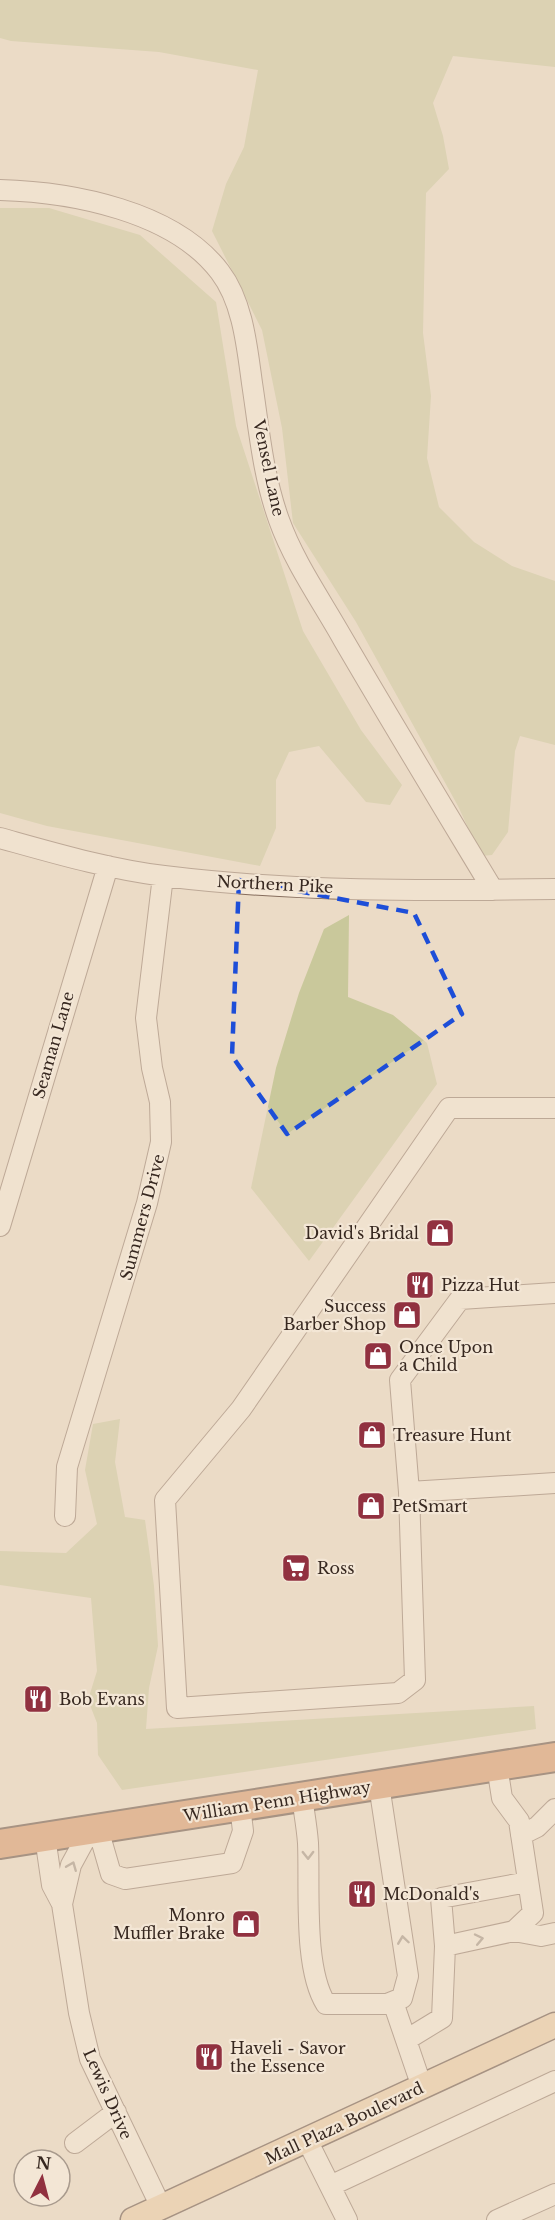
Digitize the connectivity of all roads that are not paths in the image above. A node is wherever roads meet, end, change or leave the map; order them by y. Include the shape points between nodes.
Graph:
1 (0, 190) edge
2 (0, 838) edge
3 (108, 866) junction
4 (162, 876) junction
5 (555, 889) edge
6 (493, 890) junction
7 (555, 1108) edge
8 (0, 1226) edge
9 (555, 1293) edge
10 (555, 1483) edge
11 (410, 1492) junction
12 (65, 1516) dead end
13 (555, 1757) edge
14 (497, 1766) junction
15 (379, 1785) junction
16 (302, 1797) junction
17 (240, 1806) junction
18 (555, 1809) edge
19 (94, 1829) junction
20 (521, 1835) junction
21 (45, 1837) junction
22 (0, 1844) edge
23 (528, 1882) junction
24 (62, 1904) junction
25 (514, 1931) junction
26 (555, 1933) edge
27 (445, 1946) junction
28 (398, 2000) junction
29 (555, 2025) edge
30 (406, 2040) junction
31 (555, 2081) edge
32 (422, 2087) junction
33 (116, 2112) junction
34 (307, 2140) junction
35 (75, 2143) dead end
36 (330, 2186) junction
37 (555, 2194) edge
38 (161, 2207) junction
39 (134, 2220) edge
40 (347, 2220) edge
41 (497, 2220) edge

1 - 6 street, Vensel Lane via 95,201 140,216 177,235 221,273 240,316 263,456 279,521 371,688
2 - 3 street, Northern Pike
3 - 4 street, Northern Pike
3 - 8 street, Seaman Lane
4 - 6 street, Northern Pike via 420,891
4 - 12 street, Summers Drive via 146,1018 160,1102 161,1142 134,1249 67,1467
5 - 6 street, Northern Pike
7 - 11 street via 449,1108 241,1409 165,1500 177,1708 398,1693 415,1680
9 - 11 street via 460,1299 400,1380
10 - 11 street
13 - 14 highway, William Penn Highway
14 - 15 highway, William Penn Highway
14 - 20 street via 502,1798 519,1821
15 - 16 highway, William Penn Highway
28 -> 15 street via 408,1976
16 - 17 highway, William Penn Highway
16 -> 28 street via 317,1991 326,2004 387,2004
17 - 19 highway, William Penn Highway
17 - 19 street via 243,1831 232,1863 125,1880 111,1874
18 - 20 street via 537,1827
19 - 21 highway, William Penn Highway
24 -> 19 street, Lewis Drive via 71,1864
20 - 23 street
21 - 22 highway, William Penn Highway
21 - 24 street, Lewis Drive via 52,1885
23 - 25 street via 532,1913
23 - 27 street via 441,1898
24 - 33 street, Lewis Drive via 85,2043
25 - 26 street via 541,1936
27 -> 25 street
27 - 30 street via 442,2018
28 - 30 street
29 - 32 main road, Mall Plaza Boulevard
30 - 32 street
31 - 36 street
32 - 34 main road, Mall Plaza Boulevard
33 - 35 street
33 - 38 street, Lewis Drive
34 - 36 street
34 - 38 main road, Mall Plaza Boulevard
36 - 40 street
37 - 41 street
38 - 39 main road, Mall Plaza Boulevard

